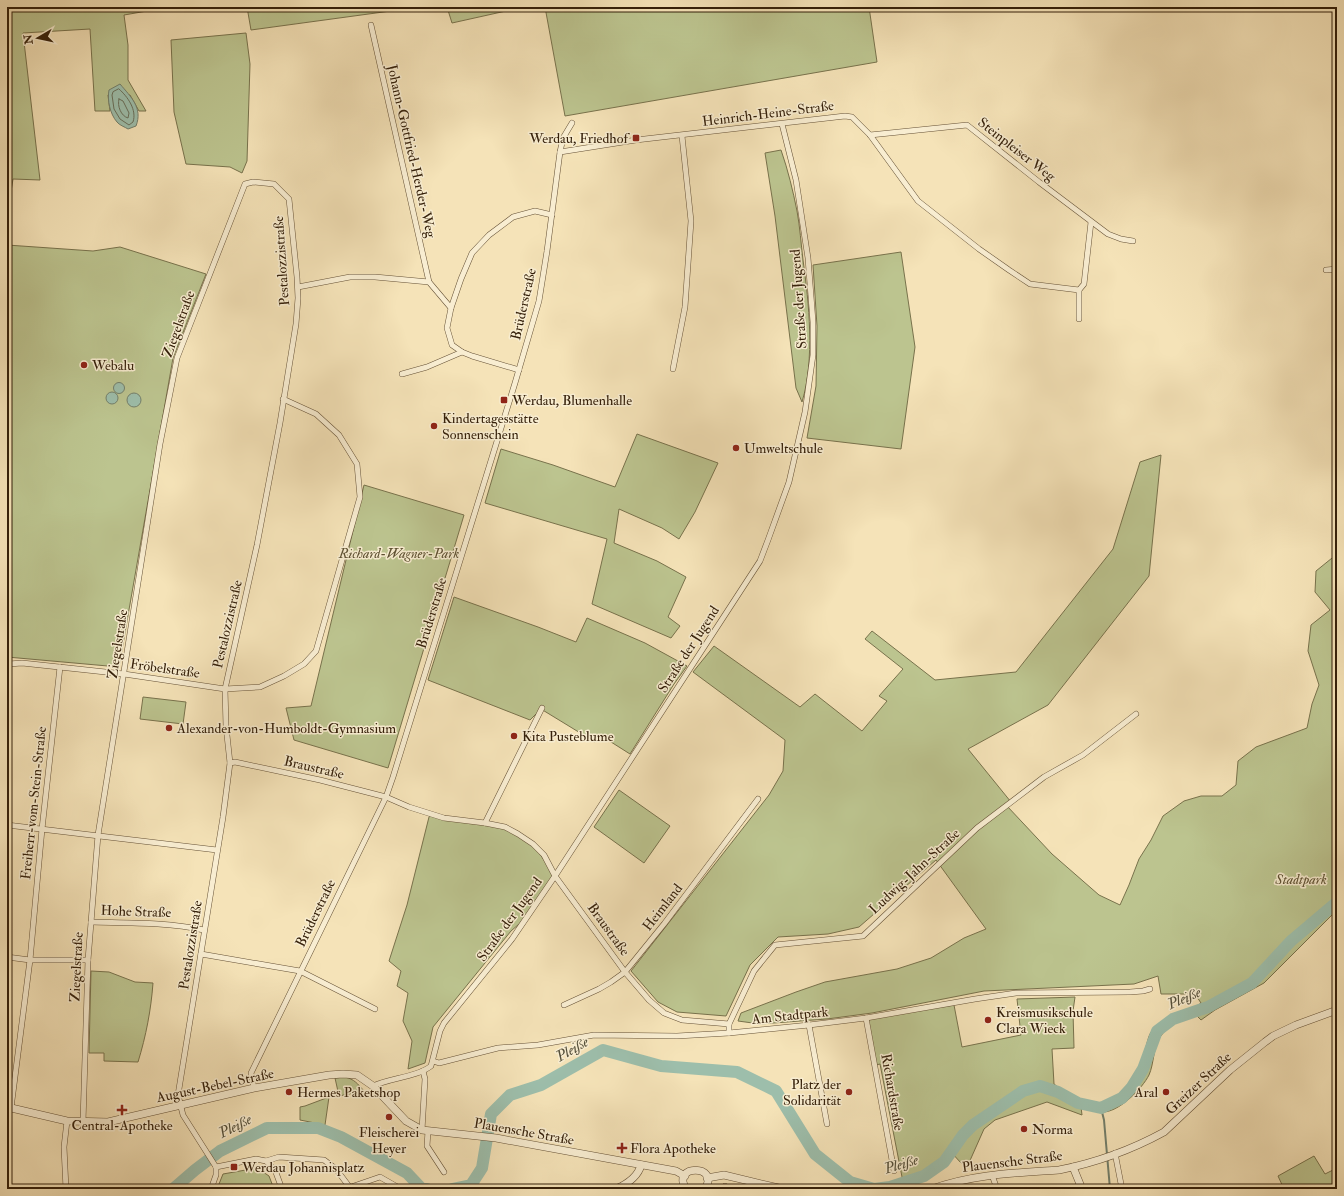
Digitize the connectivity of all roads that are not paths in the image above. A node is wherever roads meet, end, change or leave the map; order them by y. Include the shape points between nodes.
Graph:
1 (371, 25) dead end
2 (572, 123) dead end
3 (782, 124) junction
4 (870, 135) junction
5 (682, 136) junction
6 (560, 152) junction
7 (245, 184) joint
8 (552, 215) junction
9 (1091, 222) junction
10 (1133, 241) dead end
11 (1337, 269) edge
12 (1326, 270) dead end
13 (429, 282) junction
14 (298, 287) junction
15 (1079, 290) junction
16 (451, 308) junction
17 (1078, 319) dead end
18 (462, 352) junction
19 (673, 369) dead end
20 (519, 370) junction
21 (402, 374) dead end
22 (283, 399) junction
23 (7, 665) edge
24 (60, 667) junction
25 (124, 674) junction
26 (225, 689) junction
27 (542, 708) dead end
28 (1136, 714) dead end
29 (230, 763) junction
30 (386, 797) junction
31 (758, 799) dead end
32 (485, 823) junction
33 (7, 825) edge
34 (42, 828) junction
35 (98, 835) junction
36 (217, 850) junction
37 (555, 876) junction
38 (91, 922) junction
39 (204, 930) junction
40 (201, 954) junction
41 (7, 957) edge
42 (30, 960) junction
43 (88, 960) junction
44 (300, 971) junction
45 (625, 972) junction
46 (1150, 989) dead end
47 (564, 1005) dead end
48 (375, 1009) dead end
49 (1337, 1010) edge
50 (866, 1018) junction
51 (729, 1024) junction
52 (809, 1025) junction
53 (729, 1033) junction
54 (433, 1061) junction
55 (424, 1071) junction
56 (373, 1086) junction
57 (254, 1088) junction
58 (180, 1105) junction
59 (8, 1109) edge
60 (67, 1121) junction
61 (83, 1122) junction
62 (827, 1124) dead end
63 (425, 1130) junction
64 (1113, 1154) junction
65 (266, 1161) junction
66 (215, 1165) junction
67 (641, 1165) junction
68 (1073, 1167) junction
69 (894, 1171) dead end
70 (444, 1172) dead end
71 (992, 1175) junction
72 (685, 1176) junction
73 (707, 1178) junction
74 (349, 1188) edge
75 (66, 1189) edge
76 (211, 1189) edge
77 (282, 1189) edge
78 (401, 1189) edge
79 (616, 1189) edge
80 (686, 1189) edge
81 (705, 1189) edge
82 (783, 1189) edge
83 (932, 1189) edge
84 (997, 1189) edge
85 (1082, 1189) edge
86 (1122, 1189) edge

1 - 13 street, Johann-Gottfried-Herder-Weg
2 - 6 street, Brüderstraße via 563,138
3 - 4 street, Heinrich-Heine-Straße via 845,116 852,117
3 - 5 street, Heinrich-Heine-Straße
3 - 37 street, Straße der Jugend via 796,180 808,258 813,322 813,355 806,405 789,482 760,561
4 - 9 street, Steinpleiser Weg via 967,125
4 - 15 street, Heinrich-Heine-Straße via 918,201 978,249 1030,284
5 - 6 street, Heinrich-Heine-Straße via 636,140
5 - 19 street via 691,221 685,308
6 - 8 street, Brüderstraße
7 - 14 street, Pestalozzistraße via 274,184 289,199
7 - 25 street, Ziegelstraße via 177,358 160,444
8 - 16 street via 535,212 513,217 489,235 472,253
8 - 20 street, Brüderstraße via 539,301
9 - 10 street, Steinpleiser Weg via 1108,234
9 - 15 street via 1084,284
11 - 12 street
13 - 14 street via 350,277
13 - 16 street
14 - 22 street, Pestalozzistraße via 296,324
15 - 17 street
16 - 18 street via 447,328 449,338 452,345
18 - 20 street
18 - 21 street via 427,367
20 - 30 street, Brüderstraße
22 - 26 street, Pestalozzistraße via 257,545
22 - 26 street, Fröbelstraße via 316,414 339,435 357,464 360,497 316,651 304,664 260,687
23 - 24 street, Fröbelstraße via 22,663
24 - 25 street, Fröbelstraße
24 - 34 street, Freiherr-vom-Stein-Straße
25 - 26 street, Fröbelstraße
25 - 35 street, Ziegelstraße
26 - 29 street, Pestalozzistraße
27 - 32 street
28 - 51 street, Ludwig-Jahn-Straße via 1083,755 1044,777 977,828 863,936 775,945 754,970
29 - 30 street, Braustraße via 320,780
29 - 36 street, Pestalozzistraße
30 - 32 street, Braustraße via 444,818
30 - 44 street, Brüderstraße
31 - 45 street, Heimland
32 - 37 street, Braustraße via 505,827 533,844 544,855
33 - 34 street
34 - 35 street
34 - 42 street, Freiherr-vom-Stein-Straße
35 - 36 street
35 - 38 street, Ziegelstraße
36 - 39 street, Pestalozzistraße
37 - 45 street, Braustraße
37 - 54 street, Straße der Jugend via 512,939 444,1023
38 - 39 street, Hohe Straße via 154,923
38 - 43 street, Ziegelstraße
39 - 40 street, Pestalozzistraße
40 - 44 street
40 - 58 street, Pestalozzistraße via 178,1094
41 - 42 street
42 - 43 street
42 - 59 street, Freiherr-vom-Stein-Straße
43 - 61 street, Ziegelstraße
44 - 48 street
44 - 57 street, Brüderstraße via 251,1073
45 - 47 street, Heimland via 599,989
45 - 51 street, Braustraße via 664,1013 682,1020
46 - 50 street, Am Stadtpark via 1130,992 1016,993
49 - 64 street, Greizer Straße via 1273,1036 1242,1060 1164,1132
50 - 52 street, Am Stadtpark
50 - 69 street, Richardstraße
51 - 53 street, Ludwig-Jahn-Straße
52 - 53 street, Am Stadtpark
52 - 62 street
53 - 54 street, Am Stadtpark via 677,1036 594,1035 531,1046 498,1048 439,1063
54 - 55 street, Straße der Jugend
55 - 56 street
55 - 63 street
56 - 57 street, August-Bebel-Straße via 357,1075 344,1074
56 - 63 street, Plauensche Straße via 406,1121
57 - 58 street, August-Bebel-Straße
58 - 61 street, August-Bebel-Straße via 108,1122
58 - 66 street via 183,1115
59 - 60 street, August-Bebel-Straße
60 - 61 street, August-Bebel-Straße
60 - 75 street via 64,1147
63 - 67 street, Plauensche Straße via 496,1138
63 - 70 street via 427,1146
64 - 68 street, Greizer Straße
64 - 86 street
65 - 66 street
65 - 74 street via 279,1157 324,1160 336,1169
65 - 77 street via 275,1170
66 - 76 street via 216,1175
67 - 72 street, Plauensche Straße
67 - 79 street via 636,1176
68 - 71 street, Plauensche Straße
68 - 85 street
71 - 83 street, Plauensche Straße via 960,1180
71 - 84 street
72 - 73 street via 696,1169 703,1172
72 - 80 street
73 - 81 street
73 - 82 street via 724,1175
74 - 78 street via 380,1177

